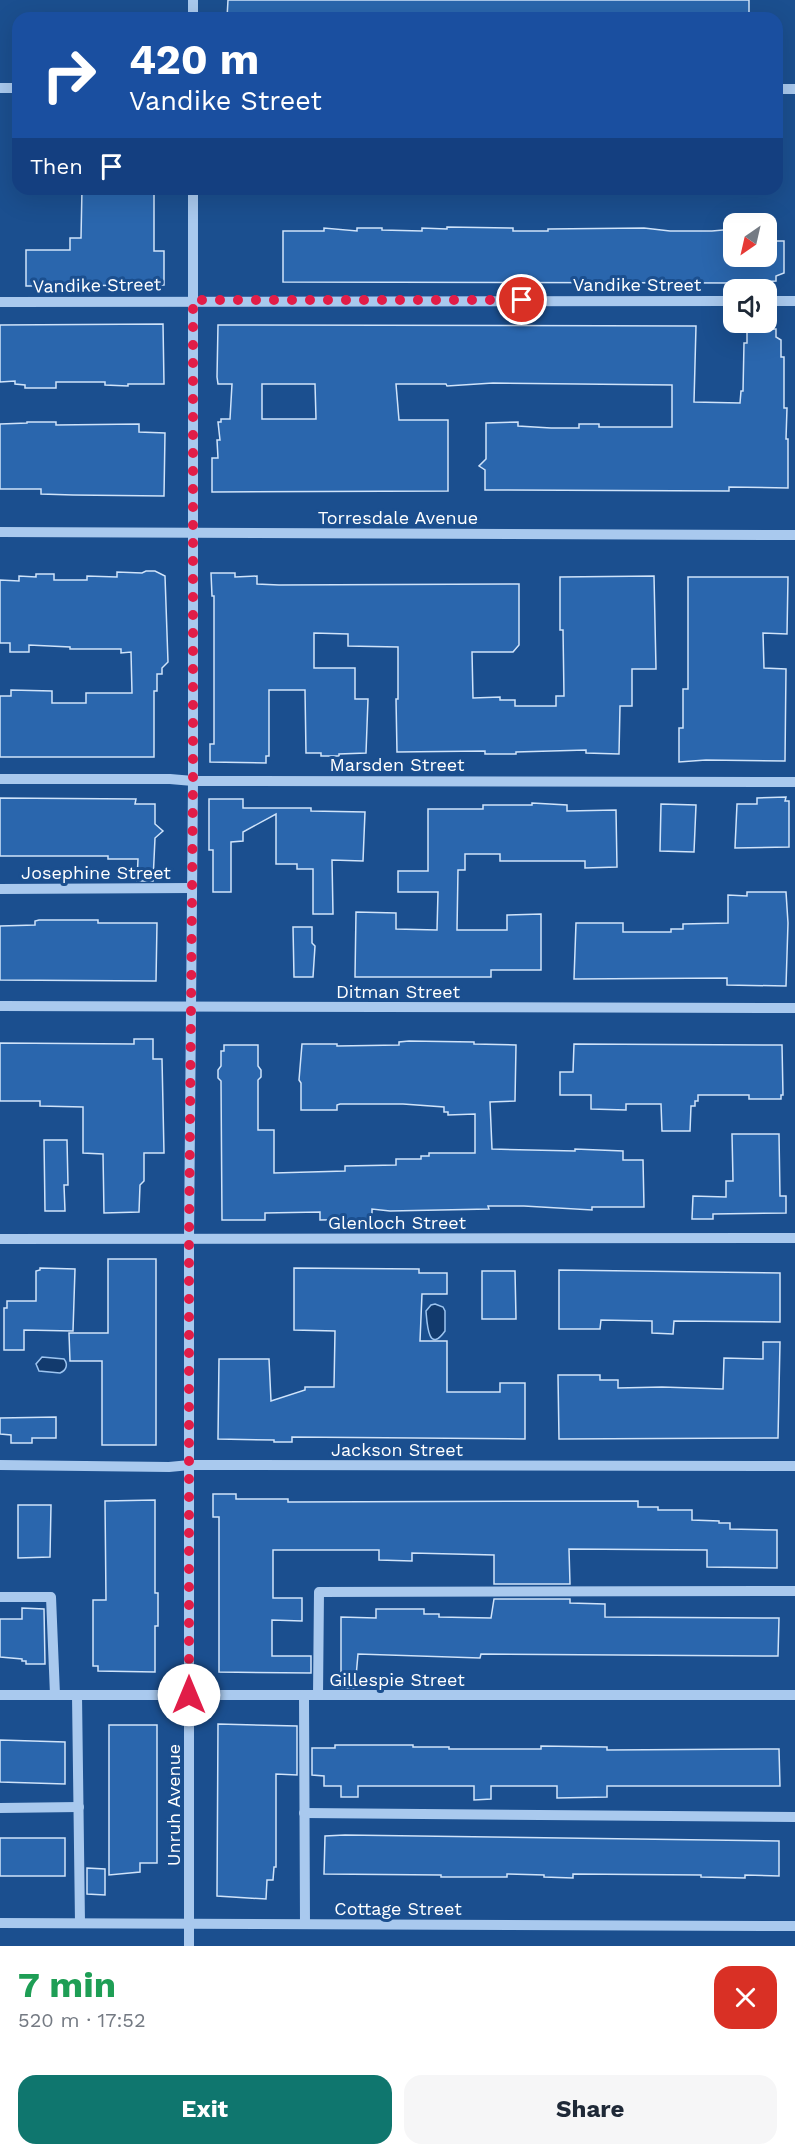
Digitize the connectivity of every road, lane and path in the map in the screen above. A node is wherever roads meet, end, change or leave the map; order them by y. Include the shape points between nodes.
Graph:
1 (193, 195) edge
2 (193, 300) junction
3 (723, 301) edge
4 (777, 301) edge
5 (795, 301) edge
6 (0, 302) edge
7 (0, 532) edge
8 (192, 533) junction
9 (795, 534) edge
10 (0, 779) edge
11 (193, 781) junction
12 (795, 782) edge
13 (191, 888) junction
14 (0, 889) edge
15 (0, 1006) edge
16 (191, 1007) junction
17 (795, 1008) edge
18 (795, 1238) edge
19 (0, 1239) edge
20 (189, 1239) junction
21 (0, 1465) edge
22 (190, 1466) junction
23 (795, 1466) edge
24 (795, 1591) edge
25 (0, 1597) edge
26 (0, 1695) edge
27 (55, 1695) junction
28 (77, 1695) junction
29 (189, 1695) junction
30 (304, 1695) junction
31 (318, 1695) junction
32 (795, 1695) edge
33 (79, 1807) junction
34 (0, 1808) edge
35 (304, 1813) junction
36 (795, 1817) edge
37 (0, 1923) edge
38 (80, 1923) junction
39 (189, 1924) junction
40 (305, 1924) junction
41 (795, 1926) edge
42 (189, 1946) edge

1 - 2 street, Unruh Avenue
2 - 3 street, Vandike Street
2 - 6 street, Vandike Street
2 - 8 street, Unruh Avenue
4 - 5 street
7 - 8 street, Torresdale Avenue
8 - 9 street, Torresdale Avenue
8 - 11 street, Unruh Avenue
10 - 11 street, Marsden Street
11 - 12 street, Marsden Street
11 - 13 street, Unruh Avenue
13 - 14 street, Josephine Street
13 - 16 street, Unruh Avenue
15 - 16 street, Ditman Street
16 - 17 street, Ditman Street
16 - 20 street, Unruh Avenue
18 - 20 street, Glenloch Street
19 - 20 street, Glenloch Street
20 - 22 street, Unruh Avenue
21 - 22 street, Jackson Street
22 - 23 street, Jackson Street
22 - 29 street, Unruh Avenue
24 - 31 street via 319,1592
25 - 27 street via 51,1597
26 - 27 street, Gillespie Street
27 - 28 street, Gillespie Street
28 - 29 street, Gillespie Street
28 - 33 street
29 - 30 street, Gillespie Street
29 - 39 street, Unruh Avenue
30 - 31 street, Gillespie Street
30 - 35 street
31 - 32 street, Gillespie Street
33 - 34 street
33 - 38 street
35 - 36 street
35 - 40 street
37 - 38 street, Cottage Street
38 - 39 street, Cottage Street
39 - 40 street, Cottage Street
39 - 42 street, Unruh Avenue
40 - 41 street, Cottage Street

